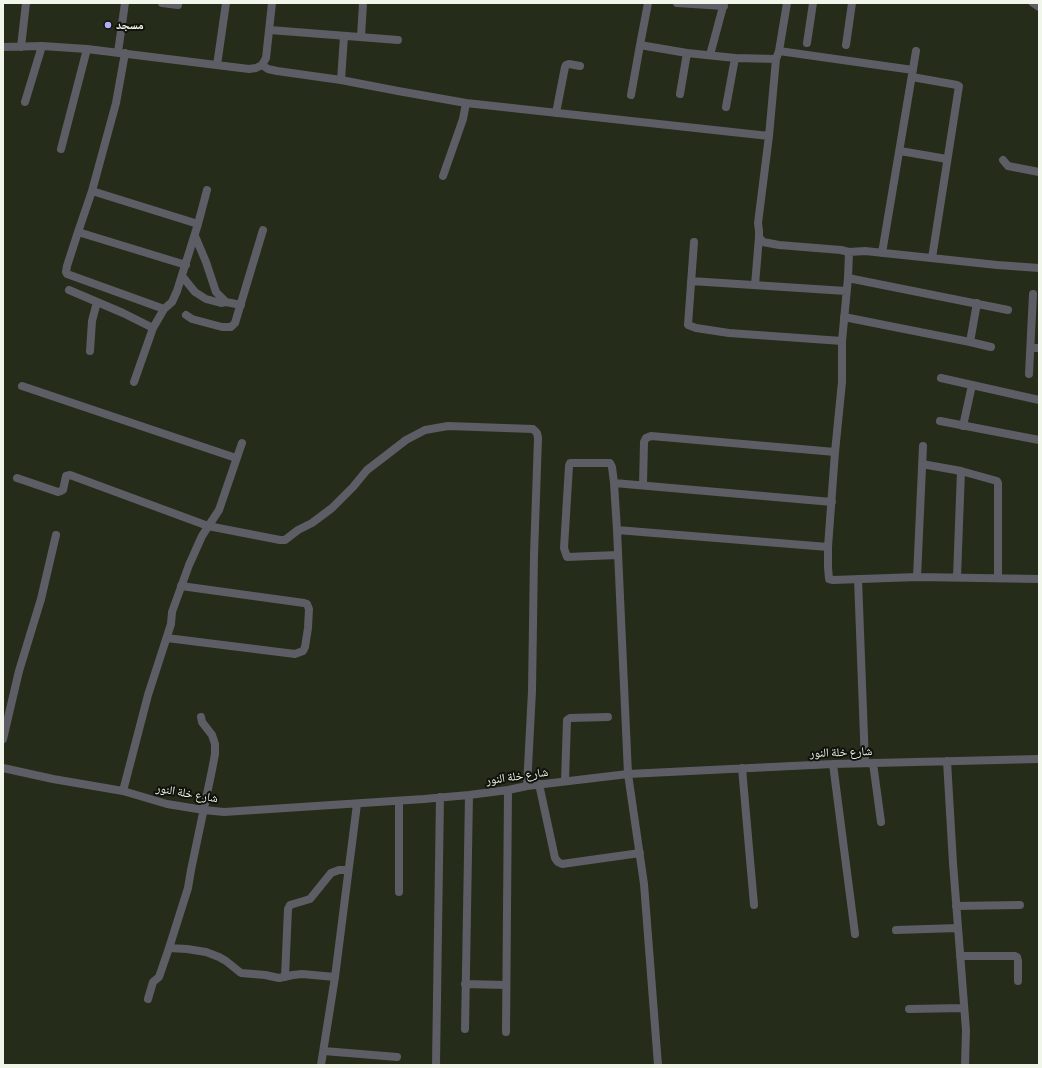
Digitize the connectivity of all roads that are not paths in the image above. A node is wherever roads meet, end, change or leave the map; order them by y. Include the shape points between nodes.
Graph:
1 (26, 3) edge
2 (125, 3) edge
3 (162, 3) edge
4 (226, 3) edge
5 (272, 3) edge
6 (363, 3) edge
7 (648, 3) edge
8 (677, 3) edge
9 (787, 3) edge
10 (813, 3) edge
11 (852, 3) edge
12 (1033, 3) edge
13 (724, 4) edge
14 (178, 5) dead end
15 (1039, 7) edge
16 (270, 30) junction
17 (344, 36) junction
18 (361, 37) junction
19 (398, 40) dead end
20 (807, 43) dead end
21 (640, 45) junction
22 (42, 46) junction
23 (846, 46) dead end
24 (3, 47) edge
25 (21, 47) junction
26 (87, 49) junction
27 (121, 52) junction
28 (916, 52) dead end
29 (687, 53) junction
30 (710, 55) junction
31 (778, 55) junction
32 (734, 58) junction
33 (217, 65) junction
34 (262, 65) junction
35 (580, 66) dead end
36 (913, 74) junction
37 (341, 80) junction
38 (680, 94) dead end
39 (631, 95) dead end
40 (25, 102) dead end
41 (466, 103) junction
42 (726, 107) dead end
43 (556, 113) junction
44 (769, 136) junction
45 (62, 149) dead end
46 (900, 151) junction
47 (947, 159) junction
48 (1003, 160) dead end
49 (1039, 172) edge
50 (443, 176) dead end
51 (207, 190) dead end
52 (92, 191) junction
53 (198, 224) junction
54 (263, 230) dead end
55 (78, 232) junction
56 (194, 236) junction
57 (759, 237) junction
58 (694, 242) dead end
59 (849, 252) junction
60 (882, 253) junction
61 (932, 258) junction
62 (186, 265) junction
63 (1039, 268) edge
64 (182, 276) junction
65 (848, 278) junction
66 (691, 281) junction
67 (754, 285) junction
68 (69, 290) dead end
69 (846, 291) junction
70 (1033, 294) dead end
71 (97, 302) junction
72 (226, 302) junction
73 (978, 303) junction
74 (241, 305) junction
75 (164, 309) junction
76 (1008, 310) dead end
77 (1036, 310) edge
78 (186, 315) dead end
79 (844, 317) junction
80 (153, 328) junction
81 (842, 341) junction
82 (970, 342) junction
83 (991, 347) dead end
84 (1035, 348) edge
85 (90, 351) dead end
86 (1029, 374) dead end
87 (941, 378) dead end
88 (134, 382) dead end
89 (972, 385) junction
90 (22, 386) dead end
91 (1039, 400) edge
92 (940, 421) dead end
93 (963, 426) junction
94 (1039, 440) edge
95 (242, 443) dead end
96 (923, 446) dead end
97 (835, 452) junction
98 (236, 458) junction
99 (922, 464) junction
100 (961, 471) junction
101 (17, 478) dead end
102 (614, 483) junction
103 (643, 485) junction
104 (832, 502) junction
105 (208, 526) junction
106 (617, 530) junction
107 (56, 535) dead end
108 (828, 548) junction
109 (618, 555) junction
110 (917, 577) junction
111 (957, 577) junction
112 (998, 578) junction
113 (858, 579) junction
114 (1039, 579) edge
115 (181, 586) junction
116 (167, 638) junction
117 (201, 717) dead end
118 (608, 717) dead end
119 (3, 739) edge
120 (1039, 759) edge
121 (947, 761) junction
122 (869, 763) junction
123 (833, 764) junction
124 (3, 768) edge
125 (742, 768) junction
126 (628, 774) junction
127 (565, 781) junction
128 (539, 784) junction
129 (527, 786) junction
130 (508, 790) junction
131 (123, 791) junction
132 (468, 795) junction
133 (440, 797) junction
134 (399, 801) junction
135 (357, 804) junction
136 (204, 810) junction
137 (881, 822) dead end
138 (640, 853) junction
139 (348, 870) junction
140 (399, 892) dead end
141 (1020, 904) dead end
142 (754, 905) dead end
143 (956, 906) junction
144 (958, 928) junction
145 (896, 930) dead end
146 (855, 934) dead end
147 (169, 948) junction
148 (960, 956) junction
149 (285, 977) junction
150 (335, 977) junction
151 (1018, 981) dead end
152 (465, 984) junction
153 (506, 985) junction
154 (148, 999) dead end
155 (910, 1008) dead end
156 (964, 1008) junction
157 (465, 1029) dead end
158 (506, 1032) dead end
159 (324, 1051) junction
160 (397, 1057) dead end
161 (321, 1065) edge
162 (436, 1065) edge
163 (658, 1065) edge
164 (965, 1065) edge

1 - 25 street
2 - 27 street
3 - 14 street
4 - 33 street
5 - 16 street
6 - 18 street
7 - 21 street
8 - 13 street
9 - 31 street
10 - 20 street
11 - 23 street
12 - 15 street
13 - 30 street
16 - 17 street
16 - 34 street via 266,58
17 - 18 street
17 - 37 street
18 - 19 street
21 - 29 street
21 - 39 street
22 - 25 street
22 - 26 street
22 - 40 street
24 - 25 street
26 - 27 street
26 - 45 street
27 - 33 street
27 - 52 street via 116,103
28 - 36 street
29 - 30 street
29 - 38 street
30 - 32 street
31 - 32 street
31 - 36 street
31 - 44 street
32 - 42 street
33 - 34 street via 249,69
34 - 37 street via 277,71
35 - 43 street via 569,64 564,67
36 - 46 street
36 - 47 street via 959,86
37 - 41 street
41 - 43 street
41 - 50 street
43 - 44 street
44 - 57 street via 758,223
46 - 47 street
46 - 60 street
47 - 61 street
48 - 49 street via 1008,166
51 - 53 street
52 - 53 street
52 - 55 street
53 - 56 street
54 - 74 street
55 - 62 street
55 - 75 street via 67,266 67,274
56 - 62 street
56 - 72 street via 216,292
57 - 59 street via 763,242 779,245
57 - 67 street
58 - 66 street
59 - 60 street
59 - 65 street
60 - 61 street
61 - 63 street
62 - 64 street
64 - 72 street via 195,292 206,299
64 - 75 street via 172,302
65 - 69 street
65 - 73 street
66 - 67 street
66 - 81 street via 688,325 730,333
67 - 69 street
68 - 71 street
69 - 79 street
70 - 77 street
71 - 80 street
71 - 85 street via 92,321
72 - 74 street
73 - 76 street
73 - 82 street
74 - 78 street via 231,327 216,326
75 - 80 street
77 - 84 street
79 - 81 street
79 - 82 street
80 - 88 street
81 - 97 street via 842,382
82 - 83 street
84 - 86 street
87 - 89 street
89 - 91 street
89 - 93 street
90 - 98 street
92 - 93 street
93 - 94 street
95 - 98 street
96 - 99 street
97 - 103 street via 651,436 644,442
97 - 104 street
98 - 105 street via 219,510
99 - 100 street
99 - 110 street
100 - 111 street
100 - 112 street via 998,483
101 - 105 street via 61,492 66,476 70,475
102 - 103 street
102 - 106 street
102 - 109 street via 610,463 570,463 564,548 567,557
103 - 104 street
104 - 108 street
105 - 115 street
105 - 129 street via 285,540 332,508 367,470 406,440 425,430 448,426 533,429 538,433 532,691
106 - 108 street
106 - 109 street
107 - 119 street
108 - 113 street via 829,579
109 - 126 street
110 - 111 street
110 - 113 street
111 - 112 street
112 - 114 street
113 - 122 street
115 - 116 street
115 - 116 street via 304,602 309,609 305,647 295,654
116 - 131 street via 148,696
117 - 136 street via 215,744
118 - 127 street via 567,720
120 - 121 street, شارع خلة النور
121 - 122 street, شارع خلة النور
121 - 143 street
122 - 123 street, شارع خلة النور
122 - 137 street
123 - 125 street, شارع خلة النور
123 - 146 street
124 - 131 street, شارع خلة النور
125 - 126 street, شارع خلة النور
125 - 142 street
126 - 127 street, شارع خلة النور
126 - 138 street
127 - 128 street, شارع خلة النور
128 - 129 street, شارع خلة النور
128 - 138 street via 558,862 562,864
129 - 130 street, شارع خلة النور
130 - 132 street, شارع خلة النور
130 - 153 street
131 - 136 street, شارع خلة النور via 167,804
132 - 133 street, شارع خلة النور
132 - 152 street
133 - 134 street, شارع خلة النور
133 - 162 street
134 - 135 street, شارع خلة النور
134 - 140 street
135 - 136 street, شارع خلة النور via 224,812
135 - 139 street
136 - 147 street via 188,888
138 - 163 street
139 - 149 street via 331,873 310,899 290,905
139 - 150 street
141 - 143 street
143 - 144 street
144 - 145 street
144 - 148 street
147 - 149 street via 206,952 222,959 241,973
147 - 154 street
148 - 151 street via 1015,956 1018,961
148 - 156 street
149 - 150 street via 302,974
150 - 159 street
152 - 153 street
152 - 157 street
153 - 158 street
155 - 156 street
156 - 164 street
159 - 160 street
159 - 161 street

